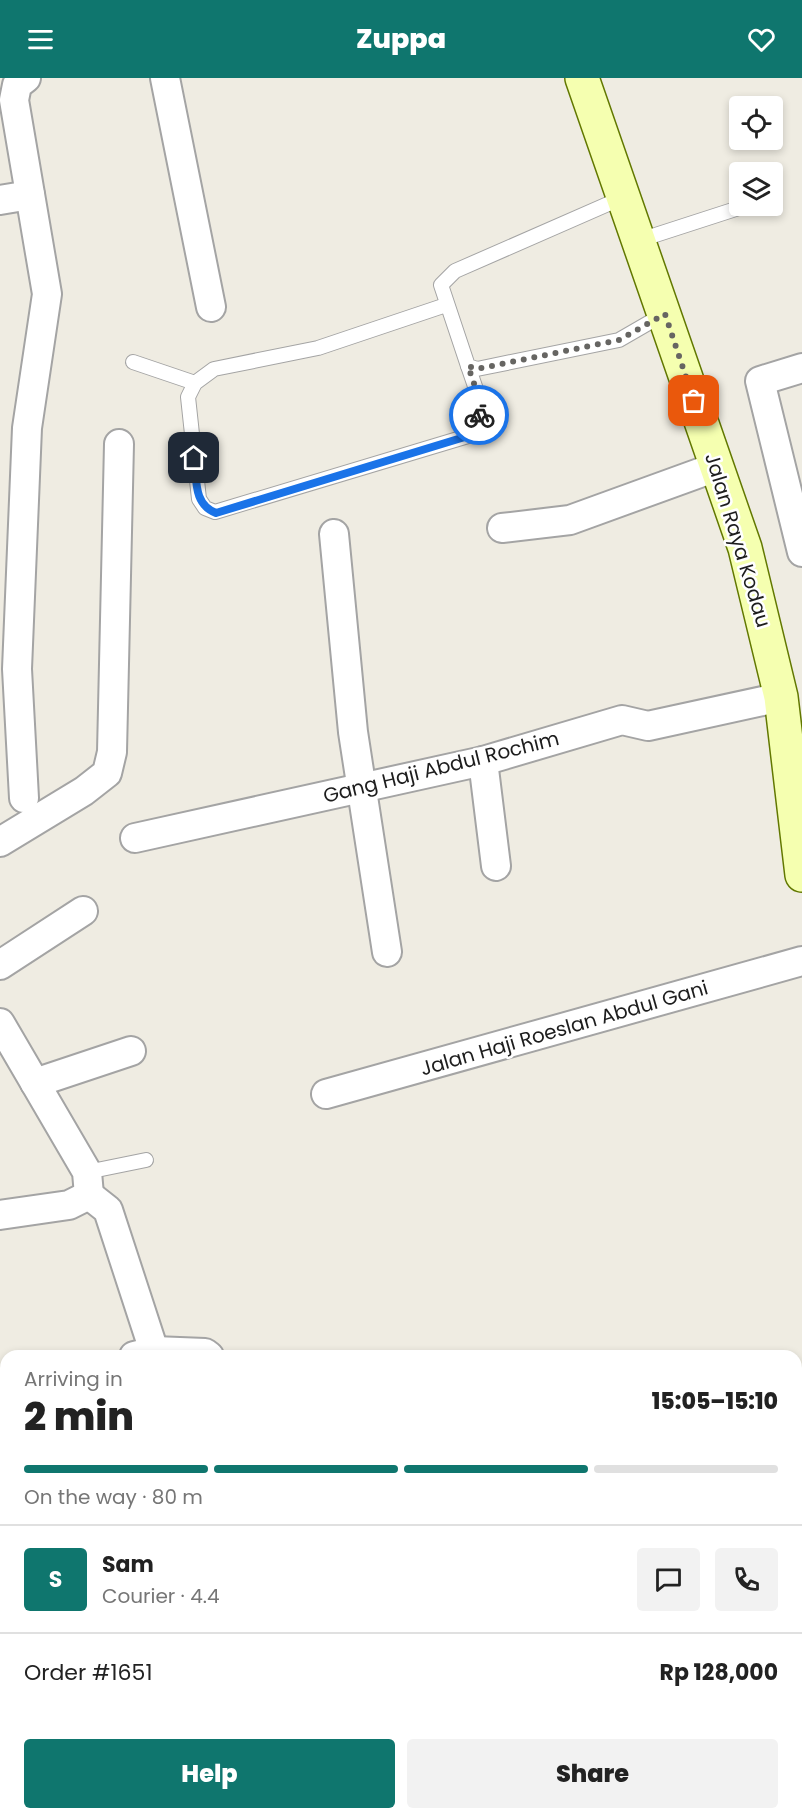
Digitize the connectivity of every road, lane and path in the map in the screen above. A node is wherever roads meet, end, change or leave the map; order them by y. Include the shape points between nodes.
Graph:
1 (165, 78) edge
2 (582, 78) edge
3 (14, 83) edge
4 (30, 195) junction
5 (624, 197) junction
6 (0, 200) edge
7 (729, 211) edge
8 (640, 240) junction
9 (446, 305) junction
10 (211, 307) dead end
11 (665, 314) junction
12 (133, 362) dead end
13 (468, 366) junction
14 (802, 368) edge
15 (195, 383) junction
16 (119, 444) dead end
17 (716, 467) junction
18 (502, 528) dead end
19 (334, 534) dead end
20 (802, 552) edge
21 (9, 669) edge
22 (781, 697) junction
23 (483, 760) junction
24 (363, 786) junction
25 (24, 798) dead end
26 (7, 838) edge
27 (135, 838) dead end
28 (496, 866) dead end
29 (802, 875) edge
30 (83, 911) dead end
31 (387, 952) dead end
32 (802, 961) edge
33 (0, 965) edge
34 (0, 1023) edge
35 (131, 1051) dead end
36 (35, 1083) junction
37 (326, 1094) dead end
38 (146, 1160) dead end
39 (88, 1184) junction
40 (0, 1215) edge
41 (143, 1350) edge

1 - 10 street
2 - 5 street, Jalan Raya Kodau
3 - 4 street
4 - 6 street
4 - 21 street via 47,294 27,428
5 - 8 street, Jalan Raya Kodau
5 - 9 lane via 455,271 441,285
7 - 8 lane
8 - 11 street, Jalan Raya Kodau
9 - 13 lane
9 - 15 lane via 318,348 214,369
11 - 13 lane via 619,340 477,369
11 - 17 street, Jalan Raya Kodau
12 - 15 lane
13 - 15 lane via 479,398 479,426 468,436 216,513 198,499 188,397
14 - 20 street via 760,381
16 - 26 street via 112,752 107,773
17 - 18 street via 570,520
17 - 22 street, Jalan Raya Kodau via 745,548
19 - 24 street via 353,732
21 - 25 street
22 - 23 street, Gang Haji Abdul Rochim via 648,726 622,720
22 - 29 street, Jalan Raya Kodau
23 - 24 street, Gang Haji Abdul Rochim
23 - 28 street
24 - 27 street, Gang Haji Abdul Rochim
24 - 31 street
30 - 33 street
32 - 37 street, Jalan Haji Roeslan Abdul Gani
34 - 36 street
35 - 36 street
36 - 39 street
38 - 39 lane
39 - 40 street via 69,1205
39 - 41 street via 108,1210

